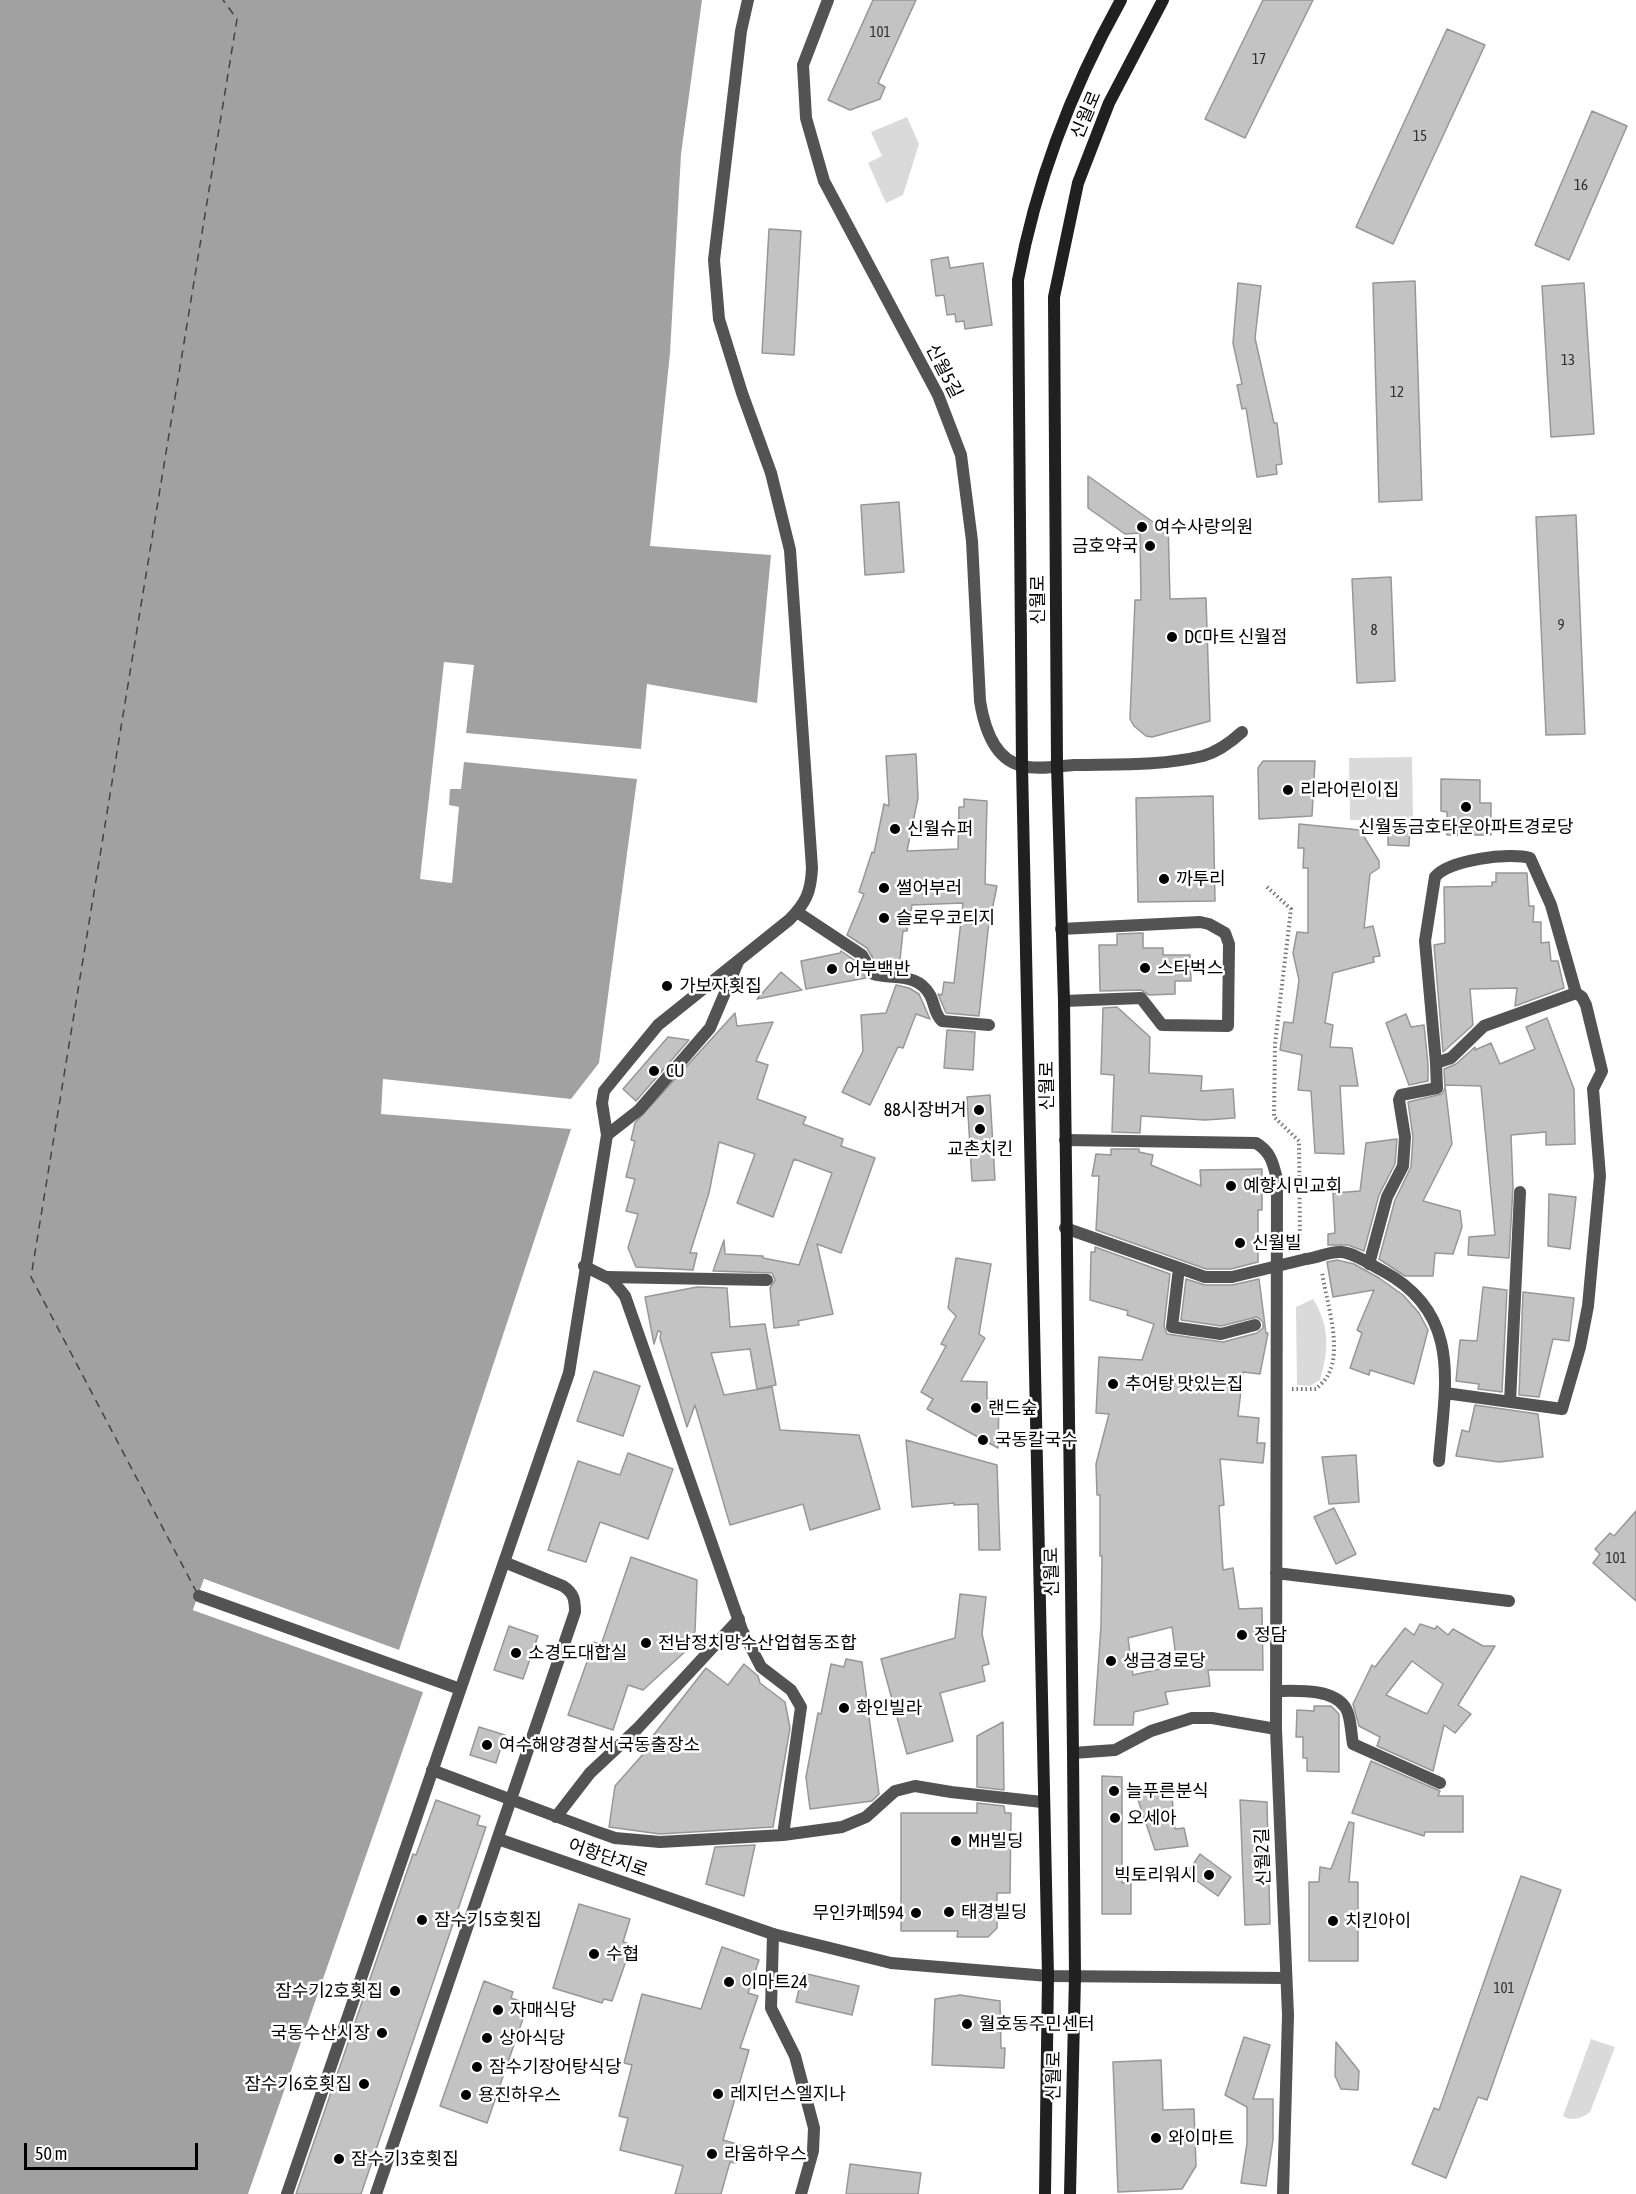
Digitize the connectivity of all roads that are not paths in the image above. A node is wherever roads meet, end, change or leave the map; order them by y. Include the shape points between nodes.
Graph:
1 (748, 0) edge
2 (828, 0) edge
3 (1121, 0) edge
4 (1163, 0) edge
5 (1242, 732) dead end
6 (1022, 766) junction
7 (1057, 766) junction
8 (797, 912) junction
9 (1061, 929) junction
10 (738, 962) junction
11 (1576, 993) junction
12 (1064, 1001) junction
13 (989, 1025) dead end
14 (1436, 1064) junction
15 (607, 1135) junction
16 (1065, 1140) junction
17 (1520, 1192) dead end
18 (1065, 1228) junction
19 (1369, 1264) junction
20 (584, 1266) junction
21 (1179, 1268) junction
22 (1276, 1268) junction
23 (607, 1277) junction
24 (767, 1280) dead end
25 (1255, 1325) dead end
26 (1445, 1393) junction
27 (1510, 1402) junction
28 (1438, 1461) dead end
29 (504, 1562) junction
30 (1276, 1573) junction
31 (199, 1596) dead end
32 (1509, 1601) dead end
33 (739, 1620) junction
34 (460, 1689) junction
35 (1276, 1691) junction
36 (1276, 1729) junction
37 (1073, 1753) junction
38 (432, 1770) junction
39 (1440, 1783) dead end
40 (511, 1800) junction
41 (1042, 1802) junction
42 (556, 1817) junction
43 (783, 1835) junction
44 (498, 1839) junction
45 (773, 1934) junction
46 (1048, 1976) junction
47 (1075, 1976) junction
48 (1286, 1978) junction
49 (287, 2194) edge
50 (376, 2194) edge
51 (801, 2194) edge
52 (1045, 2194) edge
53 (1070, 2194) edge
54 (1283, 2194) edge

1 - 8 street via 714,260 719,318 771,473 790,550 812,868 807,901
2 - 6 street, 신월5길 via 803,66 802,88 811,139 824,181 938,395 955,437 961,455 972,541 983,721 998,750
3 - 6 street, 신월로 via 1079,82 1040,182 1018,280
4 - 7 street, 신월로 via 1109,103 1078,183 1053,297
5 - 7 street via 1205,755 1184,759
6 - 7 street
6 - 41 street, 신월로
7 - 9 street, 신월로
8 - 10 street
8 - 13 street via 862,955 873,974 918,982 929,994 942,1021
9 - 12 street, 신월로
9 - 12 street via 1200,922 1225,933 1229,944 1227,1026 1162,1025 1141,998
10 - 15 street via 710,1028 639,1110
10 - 15 street via 658,1025 604,1091
11 - 14 street via 1484,1026 1451,1058
11 - 14 street via 1551,905 1530,858 1481,859 1445,869 1435,877 1425,941
11 - 27 street via 1586,1005 1602,1071 1593,1089 1600,1176 1588,1306 1562,1409
12 - 16 street, 신월로
14 - 19 street via 1437,1088 1399,1098 1405,1137 1403,1166 1387,1197
15 - 20 street
16 - 18 street, 신월로
16 - 22 street, 신월2길 via 1256,1143 1266,1149 1277,1179
17 - 27 street
18 - 21 street
18 - 37 street, 신월로
19 - 22 street via 1341,1252
19 - 26 street via 1410,1287 1428,1309 1444,1345
20 - 23 street
20 - 29 street via 568,1373
21 - 22 street via 1215,1278
21 - 25 street via 1172,1327 1221,1334
22 - 30 street, 신월2길
23 - 24 street
23 - 33 street via 619,1286 631,1308
26 - 27 street
26 - 28 street
29 - 34 street
29 - 40 street via 554,1581 571,1592 575,1600 575,1612
30 - 32 street
30 - 35 street, 신월2길
31 - 34 street
33 - 42 street via 590,1773
33 - 43 street via 762,1667 791,1690 801,1707
34 - 38 street
35 - 36 street, 신월2길
35 - 39 street via 1337,1699 1346,1708 1353,1744
36 - 37 street via 1192,1718 1151,1731 1115,1750
36 - 48 street, 신월2길
37 - 47 street, 신월로
38 - 40 street
38 - 49 street
40 - 42 street
40 - 44 street
41 - 43 street via 915,1786 895,1791 853,1824
41 - 46 street, 신월로
42 - 43 street via 635,1841
44 - 45 street, 어항단지로
44 - 50 street
45 - 46 street, 어항단지로 via 817,1947 916,1966
45 - 51 street via 771,2008 795,2056 814,2128 813,2151
46 - 47 street, 어항단지로
46 - 52 street, 신월로
47 - 48 street, 어항단지로
47 - 53 street, 신월로
48 - 54 street, 신월2길

